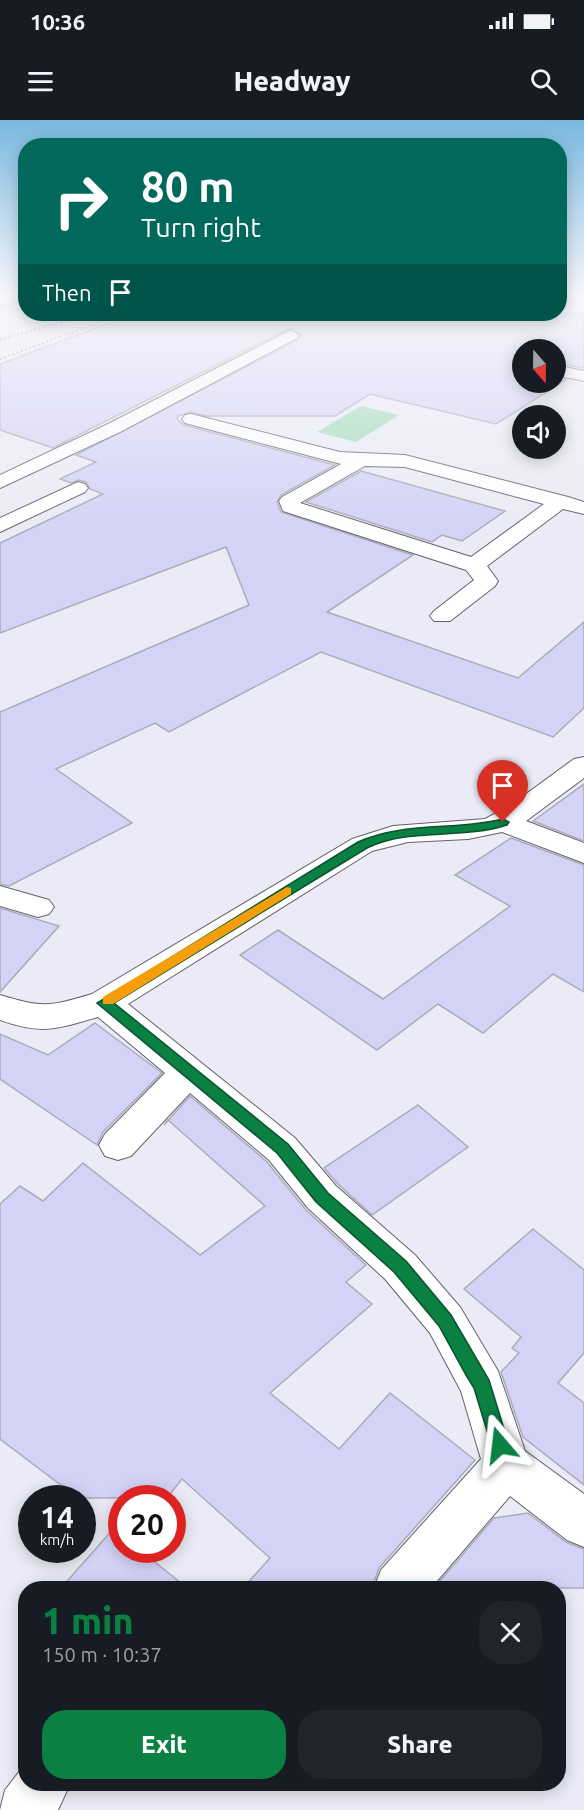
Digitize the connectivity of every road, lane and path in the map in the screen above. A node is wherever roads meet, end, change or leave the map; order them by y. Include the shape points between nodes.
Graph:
1 (219, 373) edge
2 (569, 373) edge
3 (584, 376) edge
4 (191, 419) dead end
5 (362, 460) junction
6 (0, 482) edge
7 (78, 488) dead end
8 (561, 501) junction
9 (584, 507) edge
10 (0, 526) edge
11 (474, 565) junction
12 (442, 616) dead end
13 (584, 765) edge
14 (503, 822) junction
15 (584, 854) edge
16 (0, 896) edge
17 (38, 907) dead end
18 (104, 1003) junction
19 (0, 1007) edge
20 (188, 1072) junction
21 (118, 1145) dead end
22 (506, 1465) junction
23 (584, 1522) edge
24 (405, 1581) edge
25 (37, 1791) edge
26 (25, 1810) edge

1 - 6 street
2 - 3 street
4 - 5 street via 340,458
5 - 8 street via 405,461
5 - 11 street via 289,501 290,507
7 - 10 street
8 - 9 street
8 - 11 street
11 - 12 street via 487,581
13 - 14 street
14 - 15 street
14 - 18 street via 485,828 405,831 381,836
16 - 17 street
18 - 19 street via 53,1018 28,1017
18 - 20 street
20 - 21 street
20 - 22 street via 282,1149 322,1197 400,1267 445,1320 482,1386
22 - 23 street
22 - 24 street
25 - 26 street

